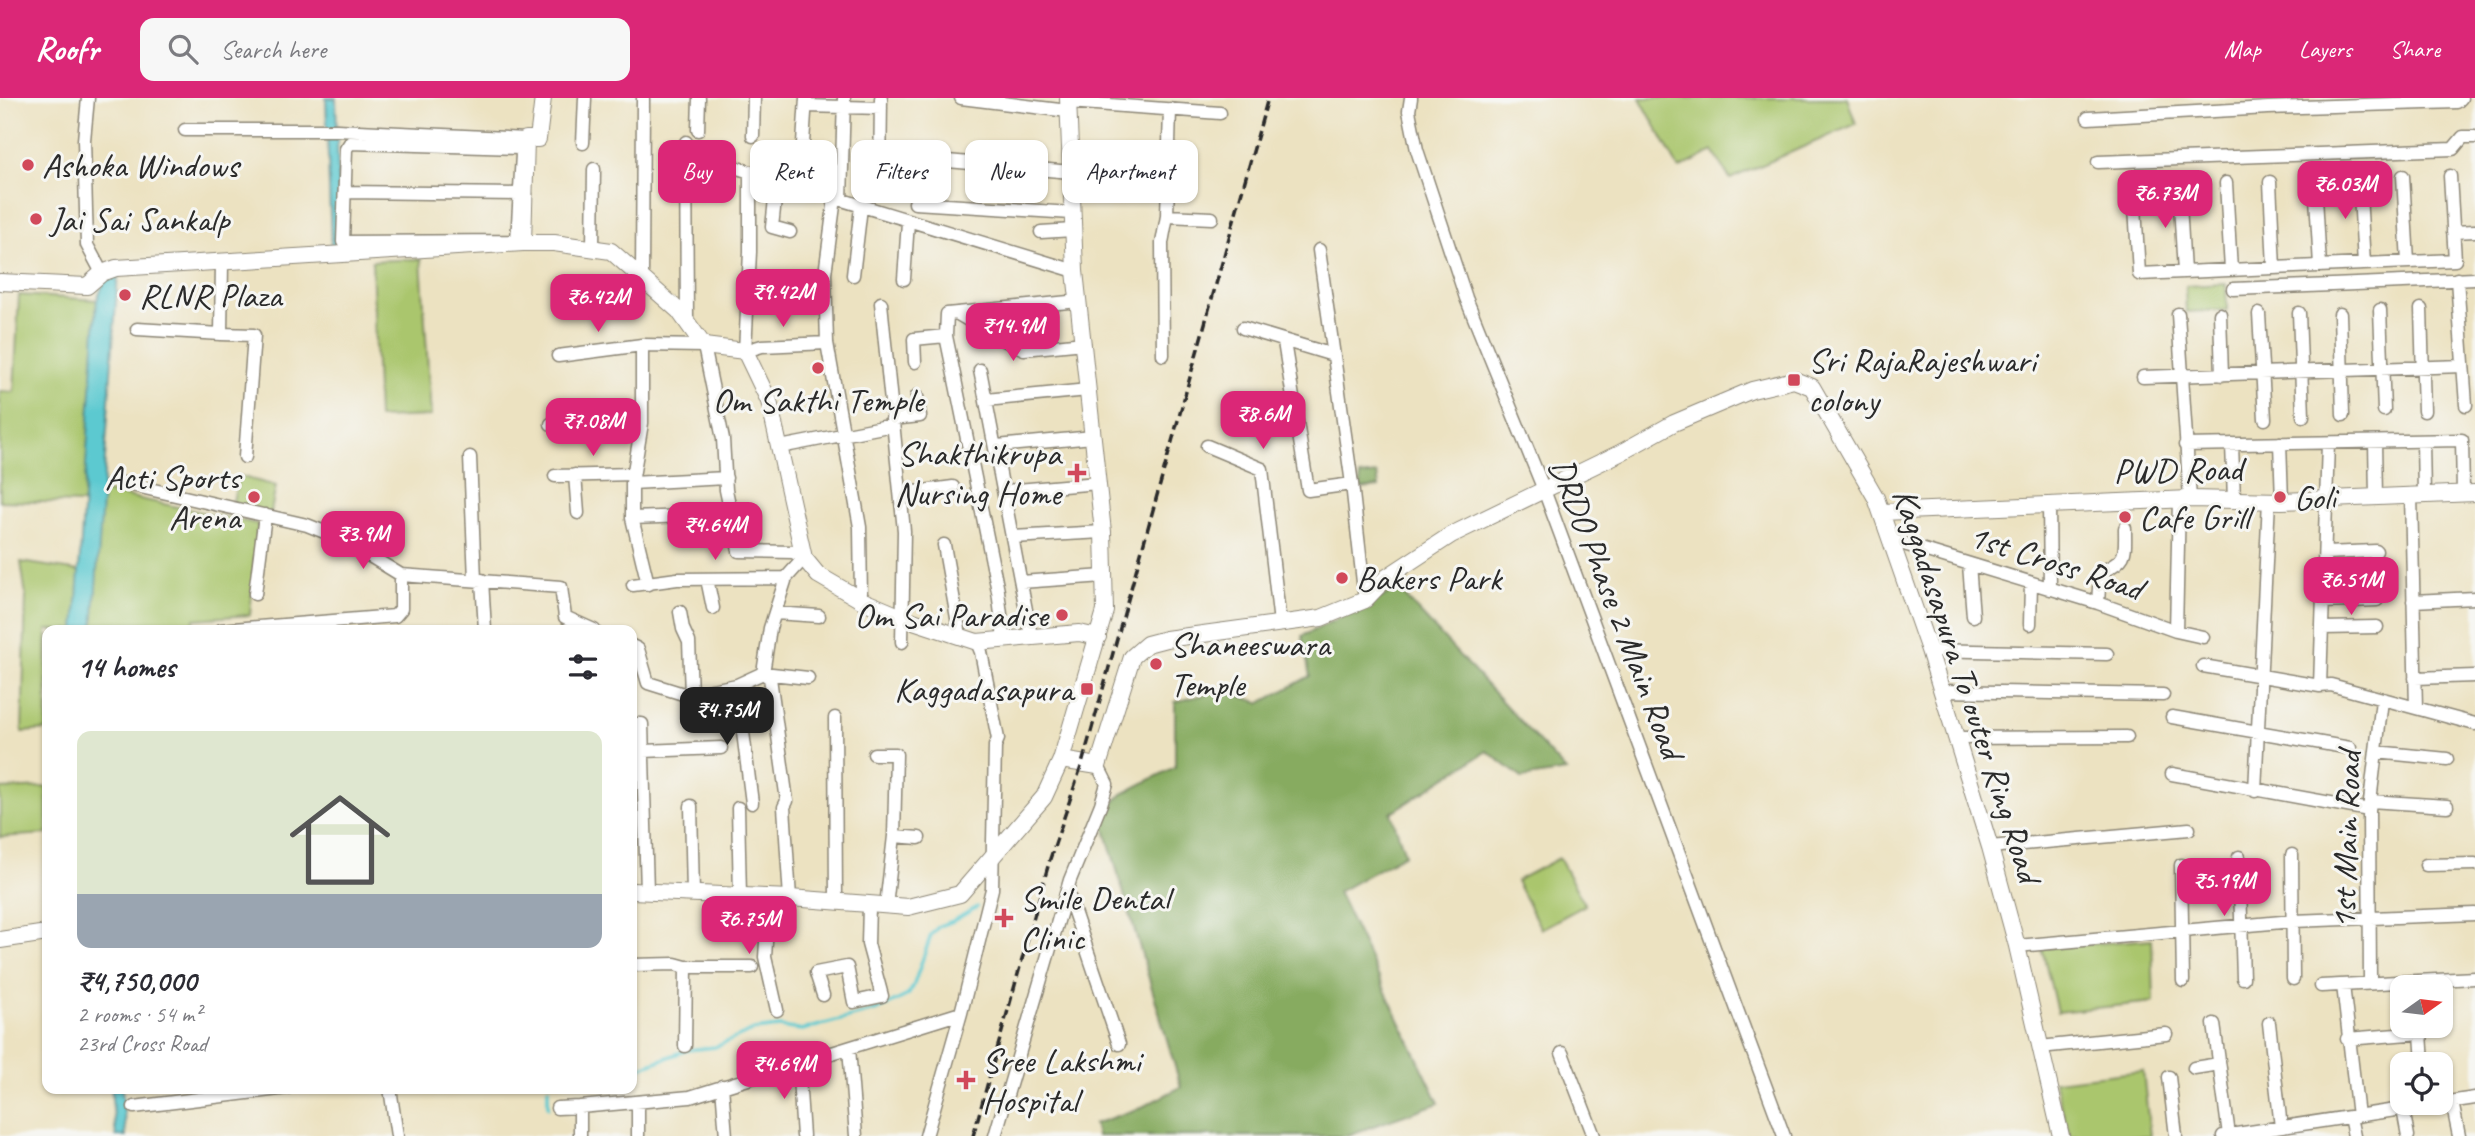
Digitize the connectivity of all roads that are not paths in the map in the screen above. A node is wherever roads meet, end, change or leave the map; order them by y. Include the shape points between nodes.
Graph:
1 (88, 98) edge
2 (543, 98) edge
3 (585, 98) edge
4 (643, 98) edge
5 (699, 98) edge
6 (754, 98) edge
7 (967, 98) edge
8 (1411, 98) edge
9 (2461, 98) edge
10 (806, 102) edge
11 (844, 103) edge
12 (881, 103) edge
13 (1068, 104) edge
14 (1170, 110) junction
15 (1220, 113) dead end
16 (2088, 118) dead end
17 (698, 130) dead end
18 (185, 131) dead end
19 (753, 136) dead end
20 (2475, 137) edge
21 (526, 139) junction
22 (803, 140) edge
23 (880, 140) edge
24 (1070, 140) edge
25 (583, 143) dead end
26 (951, 161) edge
27 (2098, 162) dead end
28 (736, 168) edge
29 (594, 169) dead end
30 (1062, 171) edge
31 (750, 172) edge
32 (2403, 176) dead end
33 (2450, 176) dead end
34 (2359, 177) dead end
35 (2315, 180) dead end
36 (2270, 182) dead end
37 (2226, 183) dead end
38 (2179, 187) dead end
39 (2134, 188) dead end
40 (345, 192) junction
41 (523, 193) junction
42 (838, 199) junction
43 (686, 203) edge
44 (750, 203) edge
45 (775, 203) edge
46 (915, 203) dead end
47 (1072, 203) edge
48 (861, 206) junction
49 (1072, 213) junction
50 (1167, 216) junction
51 (1212, 218) dead end
52 (908, 222) junction
53 (1073, 230) junction
54 (2475, 231) edge
55 (789, 232) dead end
56 (1041, 232) dead end
57 (2453, 232) junction
58 (523, 243) junction
59 (593, 247) junction
60 (1320, 250) dead end
61 (222, 262) junction
62 (2408, 262) junction
63 (2361, 264) junction
64 (2320, 266) junction
65 (2274, 268) junction
66 (2231, 270) junction
67 (1075, 271) junction
68 (2184, 272) junction
69 (102, 273) junction
70 (853, 275) dead end
71 (642, 279) junction
72 (904, 279) dead end
73 (2457, 279) junction
74 (2475, 279) edge
75 (0, 282) edge
76 (2358, 284) junction
77 (2233, 289) dead end
78 (1079, 301) junction
79 (881, 303) dead end
80 (2421, 309) dead end
81 (2380, 310) dead end
82 (2299, 313) dead end
83 (957, 314) junction
84 (2178, 314) dead end
85 (2220, 314) dead end
86 (2259, 314) dead end
87 (2340, 314) dead end
88 (687, 323) junction
89 (1243, 328) dead end
90 (138, 329) dead end
91 (221, 334) junction
92 (946, 336) junction
93 (1284, 342) junction
94 (827, 343) junction
95 (1084, 343) junction
96 (642, 345) junction
97 (704, 346) junction
98 (745, 351) junction
99 (1163, 355) dead end
100 (1333, 355) junction
101 (558, 356) dead end
102 (915, 362) dead end
103 (2463, 366) junction
104 (2423, 368) junction
105 (2382, 369) junction
106 (980, 370) dead end
107 (2342, 370) junction
108 (2301, 372) junction
109 (2262, 373) junction
110 (2222, 375) junction
111 (2181, 376) junction
112 (2143, 377) dead end
113 (1088, 390) junction
114 (917, 396) dead end
115 (986, 400) junction
116 (2466, 405) dead end
117 (2384, 410) dead end
118 (2424, 411) dead end
119 (2343, 415) dead end
120 (2302, 416) dead end
121 (2265, 419) dead end
122 (892, 422) junction
123 (642, 423) junction
124 (551, 424) dead end
125 (842, 436) junction
126 (1093, 437) junction
127 (2468, 440) edge
128 (2423, 441) junction
129 (2375, 442) junction
130 (2280, 443) junction
131 (2328, 443) junction
132 (2232, 444) junction
133 (2185, 445) junction
134 (997, 446) junction
135 (1207, 446) dead end
136 (780, 447) junction
137 (246, 457) dead end
138 (470, 457) dead end
139 (575, 475) junction
140 (555, 476) dead end
141 (632, 478) junction
142 (726, 478) junction
143 (123, 483) dead end
144 (1098, 483) junction
145 (1352, 484) junction
146 (953, 487) dead end
147 (1544, 490) junction
148 (1005, 491) junction
149 (2469, 493) edge
150 (901, 494) junction
151 (2418, 495) junction
152 (2376, 497) junction
153 (2327, 499) junction
154 (2184, 500) junction
155 (2234, 500) junction
156 (2276, 500) junction
157 (2049, 505) junction
158 (1882, 512) junction
159 (578, 513) dead end
160 (265, 515) junction
161 (632, 518) junction
162 (734, 525) junction
163 (2125, 528) dead end
164 (1103, 532) junction
165 (1013, 537) junction
166 (1891, 540) junction
167 (944, 545) dead end
168 (2376, 551) dead end
169 (2325, 553) junction
170 (804, 558) junction
171 (1969, 564) junction
172 (401, 575) junction
173 (1104, 576) junction
174 (786, 578) junction
175 (707, 579) junction
176 (478, 580) junction
177 (1021, 582) junction
178 (2031, 583) junction
179 (648, 584) junction
180 (633, 585) dead end
181 (2050, 589) junction
182 (255, 594) dead end
183 (2475, 598) edge
184 (861, 600) junction
185 (1365, 600) junction
186 (2377, 600) dead end
187 (2413, 601) junction
188 (2323, 602) junction
189 (2098, 603) junction
190 (713, 608) dead end
191 (680, 612) dead end
192 (775, 612) junction
193 (819, 616) dead end
194 (1973, 616) dead end
195 (904, 618) junction
196 (1280, 623) junction
197 (2030, 624) dead end
198 (288, 625) edge
199 (484, 625) edge
200 (583, 625) edge
201 (2377, 627) dead end
202 (2322, 628) junction
203 (2176, 631) junction
204 (960, 635) junction
205 (1031, 636) junction
206 (1098, 637) junction
207 (2203, 637) dead end
208 (1004, 638) junction
209 (902, 642) dead end
210 (977, 642) junction
211 (1929, 650) junction
212 (2107, 654) dead end
213 (637, 658) edge
214 (2203, 666) dead end
215 (763, 673) junction
216 (2261, 675) junction
217 (2475, 676) edge
218 (808, 678) dead end
219 (2415, 678) junction
220 (737, 685) junction
221 (2320, 686) junction
222 (1942, 691) junction
223 (691, 694) junction
224 (2163, 695) dead end
225 (2382, 700) junction
226 (2416, 708) junction
227 (2172, 717) dead end
228 (835, 718) dead end
229 (637, 724) edge
230 (2475, 724) edge
231 (2258, 732) junction
232 (2127, 737) dead end
233 (1956, 738) junction
234 (722, 747) dead end
235 (2350, 748) dead end
236 (643, 751) junction
237 (2376, 752) junction
238 (874, 754) dead end
239 (2447, 759) dead end
240 (1061, 760) junction
241 (1098, 766) junction
242 (638, 773) edge
243 (2172, 775) dead end
244 (2255, 791) junction
245 (752, 803) dead end
246 (691, 806) dead end
247 (2369, 806) junction
248 (2447, 806) dead end
249 (738, 808) dead end
250 (2189, 829) dead end
251 (894, 836) junction
252 (919, 838) dead end
253 (1990, 847) junction
254 (994, 853) junction
255 (2292, 855) dead end
256 (2239, 857) dead end
257 (2475, 864) edge
258 (2181, 865) dead end
259 (2426, 865) dead end
260 (639, 891) edge
261 (1067, 891) junction
262 (693, 894) junction
263 (740, 896) junction
264 (769, 898) junction
265 (790, 898) junction
266 (836, 902) junction
267 (878, 906) junction
268 (2475, 914) edge
269 (2370, 919) junction
270 (2292, 921) junction
271 (2241, 926) junction
272 (2182, 932) junction
273 (42, 934) edge
274 (0, 940) edge
275 (2017, 946) junction
276 (637, 965) edge
277 (686, 967) junction
278 (752, 967) dead end
279 (2243, 978) dead end
280 (2475, 978) edge
281 (2294, 979) dead end
282 (2183, 981) dead end
283 (2370, 984) junction
284 (2343, 985) junction
285 (2321, 986) dead end
286 (823, 995) dead end
287 (777, 1010) dead end
288 (961, 1013) junction
289 (2269, 1023) dead end
290 (2214, 1024) dead end
291 (2166, 1034) dead end
292 (2347, 1040) junction
293 (1119, 1044) dead end
294 (685, 1046) dead end
295 (2040, 1047) junction
296 (849, 1048) junction
297 (2422, 1052) edge
298 (1562, 1053) dead end
299 (798, 1063) junction
300 (2220, 1064) junction
301 (2194, 1068) dead end
302 (2169, 1077) dead end
303 (722, 1086) junction
304 (197, 1094) edge
305 (391, 1094) edge
306 (2475, 1098) edge
307 (2453, 1101) edge
308 (638, 1102) junction
309 (2453, 1106) edge
310 (134, 1107) dead end
311 (580, 1107) junction
312 (557, 1108) dead end
313 (2390, 1111) edge
314 (2404, 1115) edge
315 (2354, 1116) junction
316 (2281, 1127) junction
317 (2226, 1135) edge
318 (397, 1136) edge
319 (580, 1136) edge
320 (638, 1136) edge
321 (726, 1136) edge
322 (803, 1136) edge
323 (856, 1136) edge
324 (926, 1136) edge
325 (995, 1136) edge
326 (1594, 1136) edge
327 (1784, 1136) edge
328 (2061, 1136) edge
329 (2176, 1136) edge
330 (2354, 1136) edge
331 (2408, 1136) edge
332 (2459, 1136) edge

1 - 69 street via 88,245
2 - 21 street via 538,139
3 - 25 street
4 - 71 street
5 - 17 street
6 - 19 street
7 - 13 street
8 - 147 street, DRDO Phase 2 Main Road via 1417,150 1433,205
9 - 16 street via 2457,102
10 - 11 street
10 - 22 street
11 - 12 street
11 - 42 street
12 - 23 street
13 - 14 street
13 - 24 street
14 - 15 street
14 - 50 street
18 - 21 street via 332,130
20 - 27 street via 2463,137 2453,149
21 - 41 street
26 - 30 street
28 - 31 street
29 - 59 street
32 - 62 street
33 - 57 street
34 - 63 street
35 - 64 street
36 - 65 street
37 - 66 street
38 - 68 street
39 - 68 street via 2140,274
40 - 41 street
40 - 41 street via 350,143 520,148
40 - 41 street via 346,243 517,242
41 - 58 street
42 - 48 street
42 - 94 street via 825,274
43 - 88 street
44 - 98 street
45 - 55 street via 772,227
46 - 49 street
47 - 49 street
48 - 52 street
48 - 70 street
49 - 53 street
50 - 51 street
50 - 99 street via 1162,243
52 - 67 street
52 - 72 street
53 - 56 street
53 - 67 street
54 - 57 street
57 - 62 street via 2455,260
58 - 59 street
58 - 61 street
59 - 71 street via 611,251
60 - 100 street
61 - 69 street via 116,268
61 - 91 street
62 - 63 street
63 - 64 street
63 - 76 street
64 - 65 street
65 - 66 street
66 - 68 street
67 - 78 street
69 - 75 street via 88,286
71 - 88 street
73 - 74 street
73 - 76 street
73 - 103 street
76 - 77 street
78 - 83 street
78 - 95 street
79 - 122 street
80 - 104 street
81 - 105 street
82 - 108 street
83 - 92 street via 947,314
83 - 95 street via 1024,349
84 - 111 street
85 - 110 street
86 - 109 street
87 - 107 street
88 - 97 street
89 - 93 street
90 - 91 street
91 - 137 street via 254,335
92 - 102 street via 914,339
92 - 208 street
93 - 100 street
93 - 145 street via 1308,490
94 - 98 street
94 - 125 street
95 - 113 street
96 - 97 street
96 - 101 street
96 - 123 street
97 - 98 street
97 - 142 street
98 - 136 street via 769,401
100 - 145 street
103 - 104 street
103 - 116 street
104 - 105 street
104 - 118 street
105 - 107 street
105 - 117 street
106 - 115 street
107 - 108 street
107 - 119 street
108 - 109 street
108 - 120 street
109 - 110 street
109 - 121 street
110 - 111 street
111 - 112 street
111 - 133 street
113 - 115 street
113 - 126 street
114 - 122 street via 920,416
115 - 134 street
122 - 125 street
122 - 150 street
123 - 124 street
123 - 141 street
125 - 136 street
125 - 184 street via 860,527
126 - 134 street
126 - 144 street
127 - 128 street
127 - 149 street
128 - 129 street
128 - 151 street
129 - 131 street
129 - 152 street
130 - 131 street
130 - 132 street
130 - 156 street
131 - 153 street
132 - 133 street
132 - 155 street
133 - 154 street
134 - 148 street
135 - 196 street via 1262,469
136 - 170 street
138 - 176 street
139 - 140 street
139 - 141 street
139 - 159 street
141 - 142 street
141 - 161 street
142 - 162 street
143 - 160 street
144 - 148 street
144 - 164 street
145 - 185 street
146 - 150 street
147 - 158 street, Kaggadasapura To outer Ring Road via 1674,423 1752,390 1794,380 1812,387
147 - 185 street, Kaggadasapura To outer Ring Road via 1451,535 1387,577
147 - 327 street, DRDO Phase 2 Main Road
148 - 165 street
149 - 151 street, PWD Road
150 - 195 street
151 - 152 street, PWD Road
151 - 187 street
152 - 153 street, PWD Road
153 - 156 street, PWD Road
153 - 169 street
154 - 155 street, PWD Road
154 - 157 street, PWD Road
154 - 203 street
155 - 156 street, PWD Road
156 - 216 street
157 - 158 street, PWD Road
157 - 181 street
158 - 166 street, Kaggadasapura To outer Ring Road
160 - 172 street via 342,539
160 - 182 street
161 - 162 street via 687,516
161 - 179 street
162 - 170 street via 739,551 793,552
163 - 189 street via 2125,553 2120,562 2103,571
164 - 165 street
164 - 173 street
165 - 177 street
166 - 171 street, 1st Cross Road
166 - 211 street, Kaggadasapura To outer Ring Road
167 - 204 street
168 - 169 street
169 - 188 street
170 - 174 street
170 - 184 street via 818,575
171 - 178 street, 1st Cross Road
171 - 194 street
172 - 176 street
172 - 198 street via 401,609 395,617
173 - 177 street
173 - 206 street via 1105,611
174 - 175 street
174 - 192 street
175 - 179 street
175 - 190 street
176 - 199 street
176 - 200 street via 561,587 565,617
177 - 205 street
178 - 181 street, 1st Cross Road
178 - 197 street
179 - 180 street
181 - 189 street, 1st Cross Road
183 - 187 street
184 - 195 street
185 - 196 street via 1321,618
186 - 188 street
187 - 219 street
188 - 202 street
189 - 203 street, 1st Cross Road
191 - 223 street via 689,642
192 - 193 street
192 - 215 street
195 - 204 street
195 - 209 street
196 - 241 street via 1146,644 1132,657
201 - 202 street
202 - 221 street
203 - 207 street, 1st Cross Road
204 - 210 street
205 - 206 street via 1079,633
205 - 208 street
206 - 240 street
208 - 210 street
210 - 254 street via 998,739
211 - 212 street
211 - 222 street, Kaggadasapura To outer Ring Road
213 - 223 street via 648,683
214 - 216 street
215 - 218 street
215 - 220 street
215 - 265 street via 770,678 787,801
216 - 221 street
216 - 231 street
217 - 219 street
219 - 226 street
220 - 223 street
220 - 245 street
221 - 225 street
222 - 224 street
222 - 233 street, Kaggadasapura To outer Ring Road
225 - 226 street
225 - 237 street, 1st Main Road
226 - 230 street
227 - 231 street
228 - 266 street
229 - 236 street
231 - 235 street
231 - 244 street
232 - 233 street
233 - 253 street, Kaggadasapura To outer Ring Road
234 - 236 street
236 - 242 street
237 - 239 street
237 - 247 street, 1st Main Road
238 - 251 street via 896,754
240 - 241 street
240 - 254 street via 1044,797
241 - 261 street via 1107,784
242 - 260 street
243 - 244 street
244 - 247 street
246 - 262 street
247 - 248 street
247 - 269 street, 1st Main Road
249 - 263 street
250 - 253 street
251 - 252 street
251 - 267 street
253 - 275 street, Kaggadasapura To outer Ring Road
254 - 267 street via 960,894 908,907
254 - 288 street via 992,889
255 - 270 street
256 - 271 street
257 - 259 street
258 - 272 street
260 - 262 street
261 - 293 street
261 - 325 street
262 - 263 street
263 - 264 street
264 - 265 street
264 - 287 street via 765,957
265 - 266 street
266 - 267 street
267 - 286 street via 868,944 882,996 854,1002 847,967 816,973
268 - 269 street
269 - 270 street
269 - 283 street, 1st Main Road
270 - 271 street
270 - 281 street
271 - 272 street
271 - 279 street
272 - 275 street
272 - 282 street
273 - 274 street
275 - 295 street, Kaggadasapura To outer Ring Road
276 - 277 street
277 - 278 street
277 - 294 street
280 - 283 street
283 - 284 street
284 - 285 street
284 - 292 street
288 - 296 street
288 - 324 street
289 - 316 street
290 - 300 street
291 - 295 street
292 - 297 street via 2421,1033
292 - 315 street
295 - 328 street, Kaggadasapura To outer Ring Road
296 - 299 street
296 - 323 street
298 - 326 street
299 - 303 street
299 - 322 street
300 - 301 street
300 - 317 street
302 - 329 street
303 - 308 street via 690,1097
303 - 321 street
304 - 310 street
305 - 318 street
306 - 307 street
308 - 311 street
308 - 320 street
309 - 332 street
311 - 312 street
311 - 319 street
313 - 315 street
314 - 331 street
315 - 316 street
315 - 330 street
316 - 317 street

